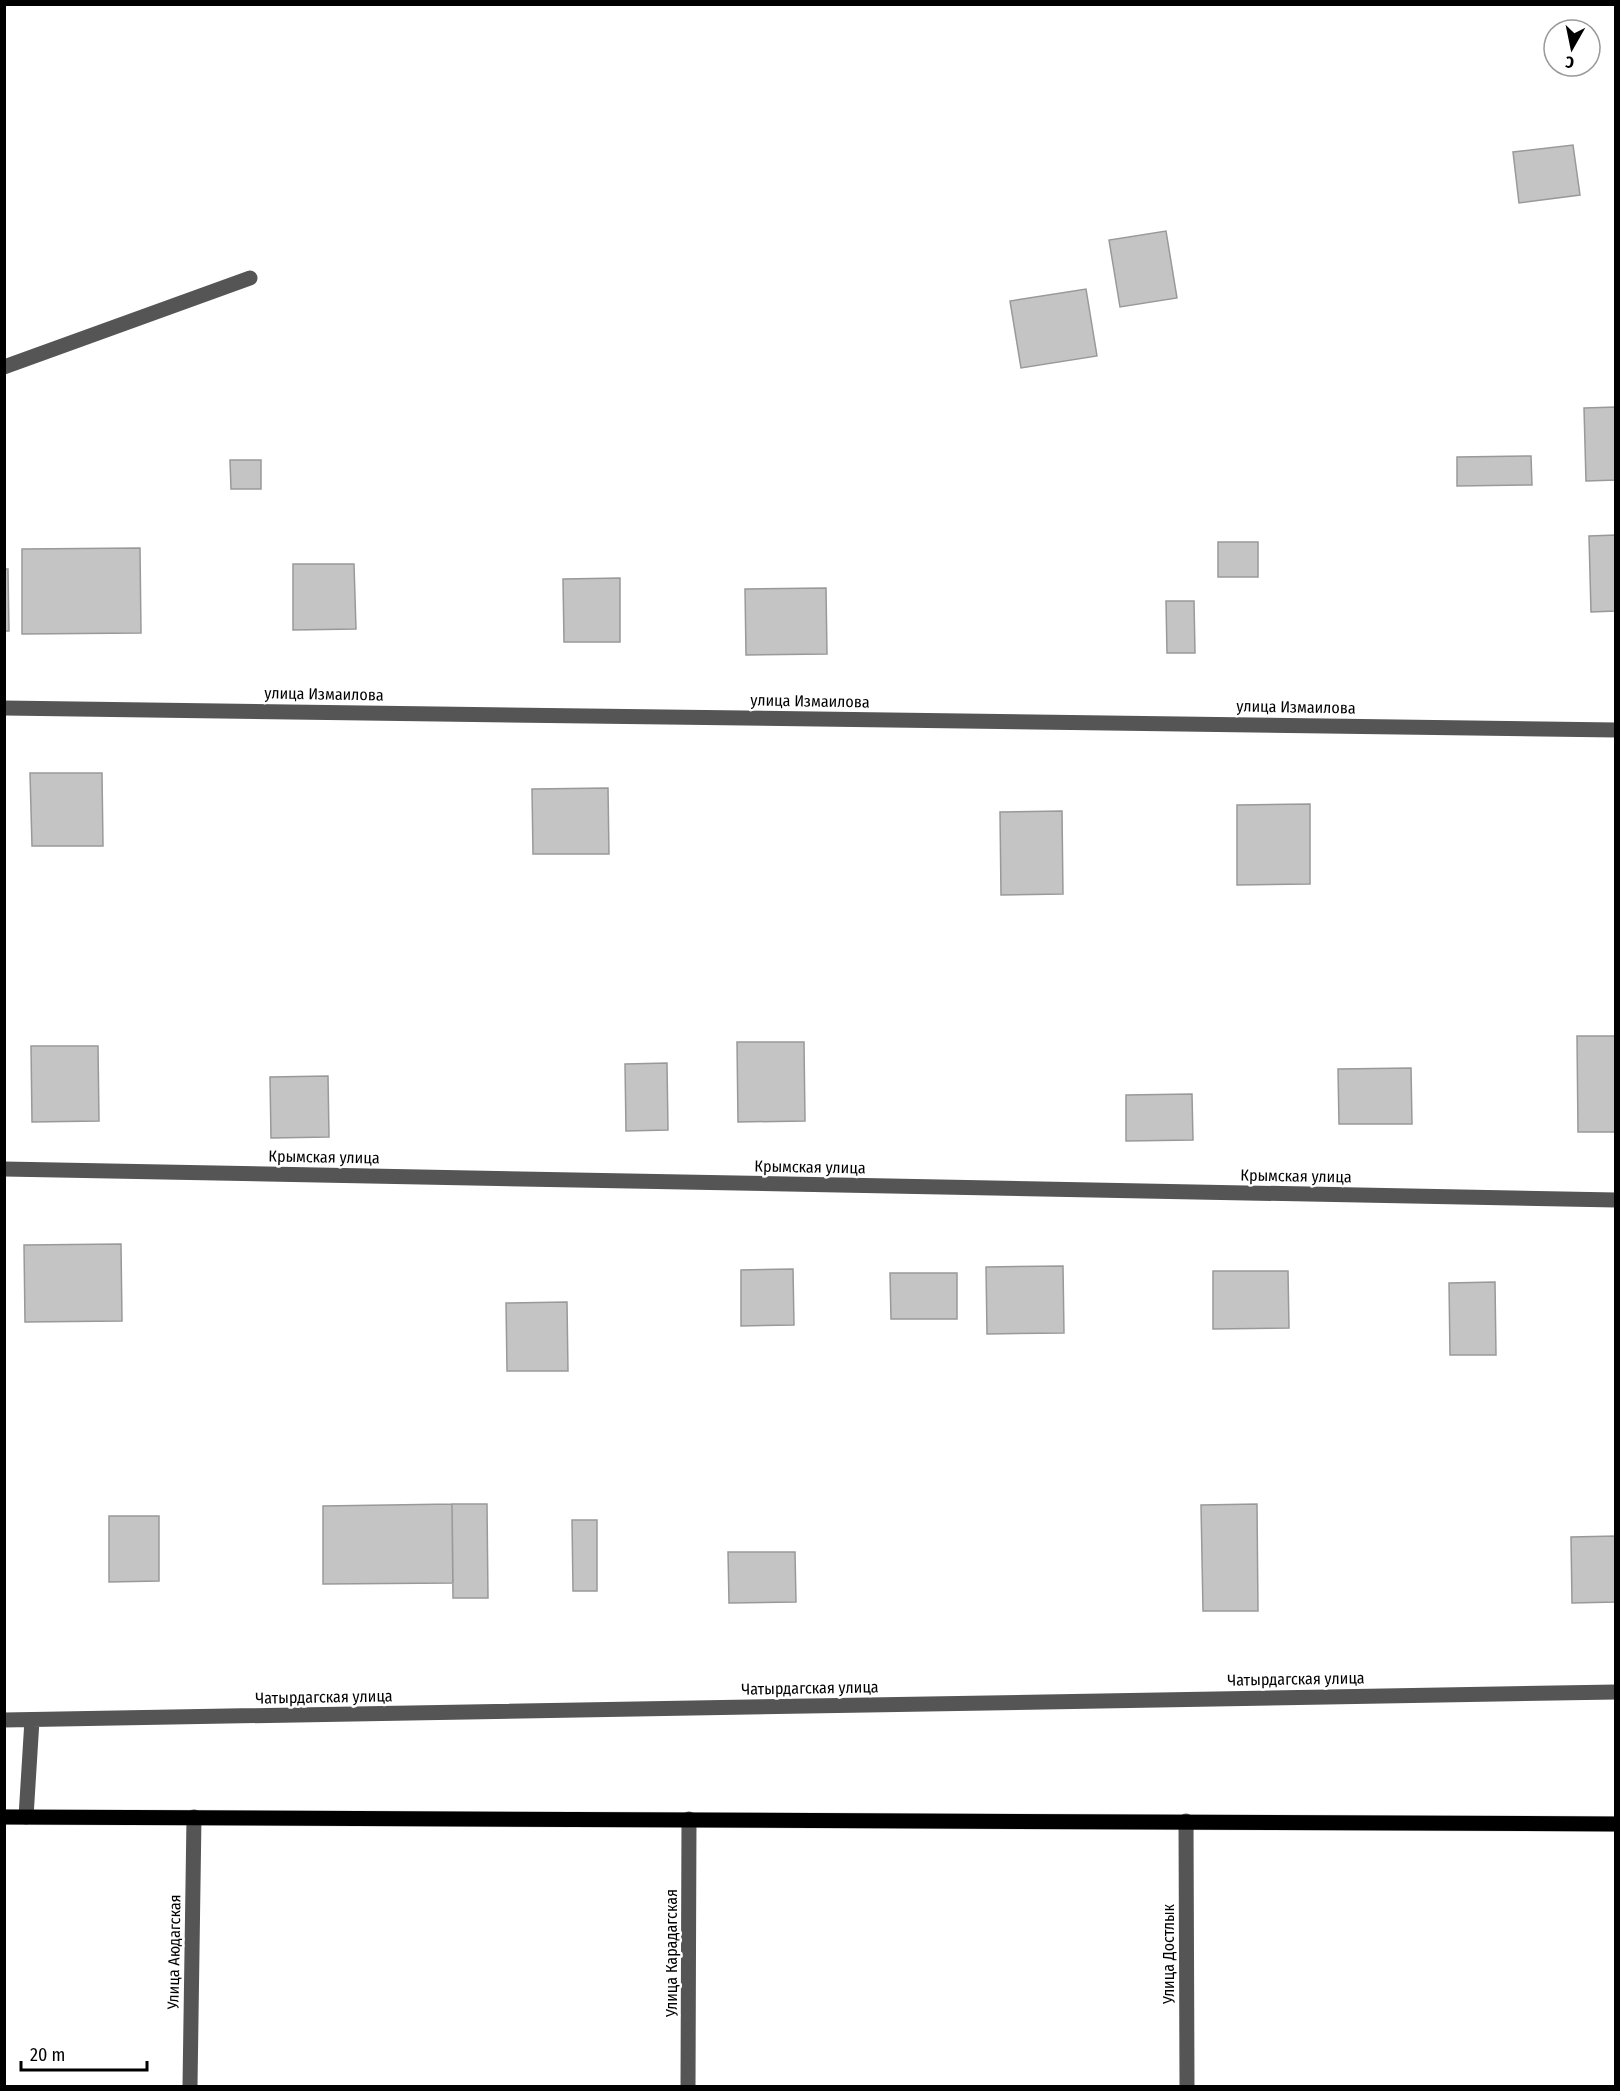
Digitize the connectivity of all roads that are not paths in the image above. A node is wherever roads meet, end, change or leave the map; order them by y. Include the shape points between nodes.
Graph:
1 (250, 278) dead end
2 (4, 367) edge
3 (4, 708) edge
4 (1616, 730) edge
5 (4, 1169) edge
6 (1616, 1200) edge
7 (1616, 1692) edge
8 (4, 1720) edge
9 (33, 1720) junction
10 (4, 1817) edge
11 (26, 1817) junction
12 (194, 1817) junction
13 (689, 1819) junction
14 (1186, 1821) junction
15 (1616, 1824) edge
16 (190, 2086) edge
17 (688, 2086) edge
18 (1187, 2086) edge

1 - 2 street
3 - 4 street, улица Измаилова
5 - 6 street, Крымская улица
7 - 9 street, Чатырдагская улица
8 - 9 street, Чатырдагская улица
9 - 11 street
10 - 11 main road
11 - 12 main road
12 - 13 main road
12 - 16 street, Улица Аюдагская
13 - 14 main road
13 - 17 street, Улица Карадагская
14 - 15 main road
14 - 18 street, Улица Достлык

